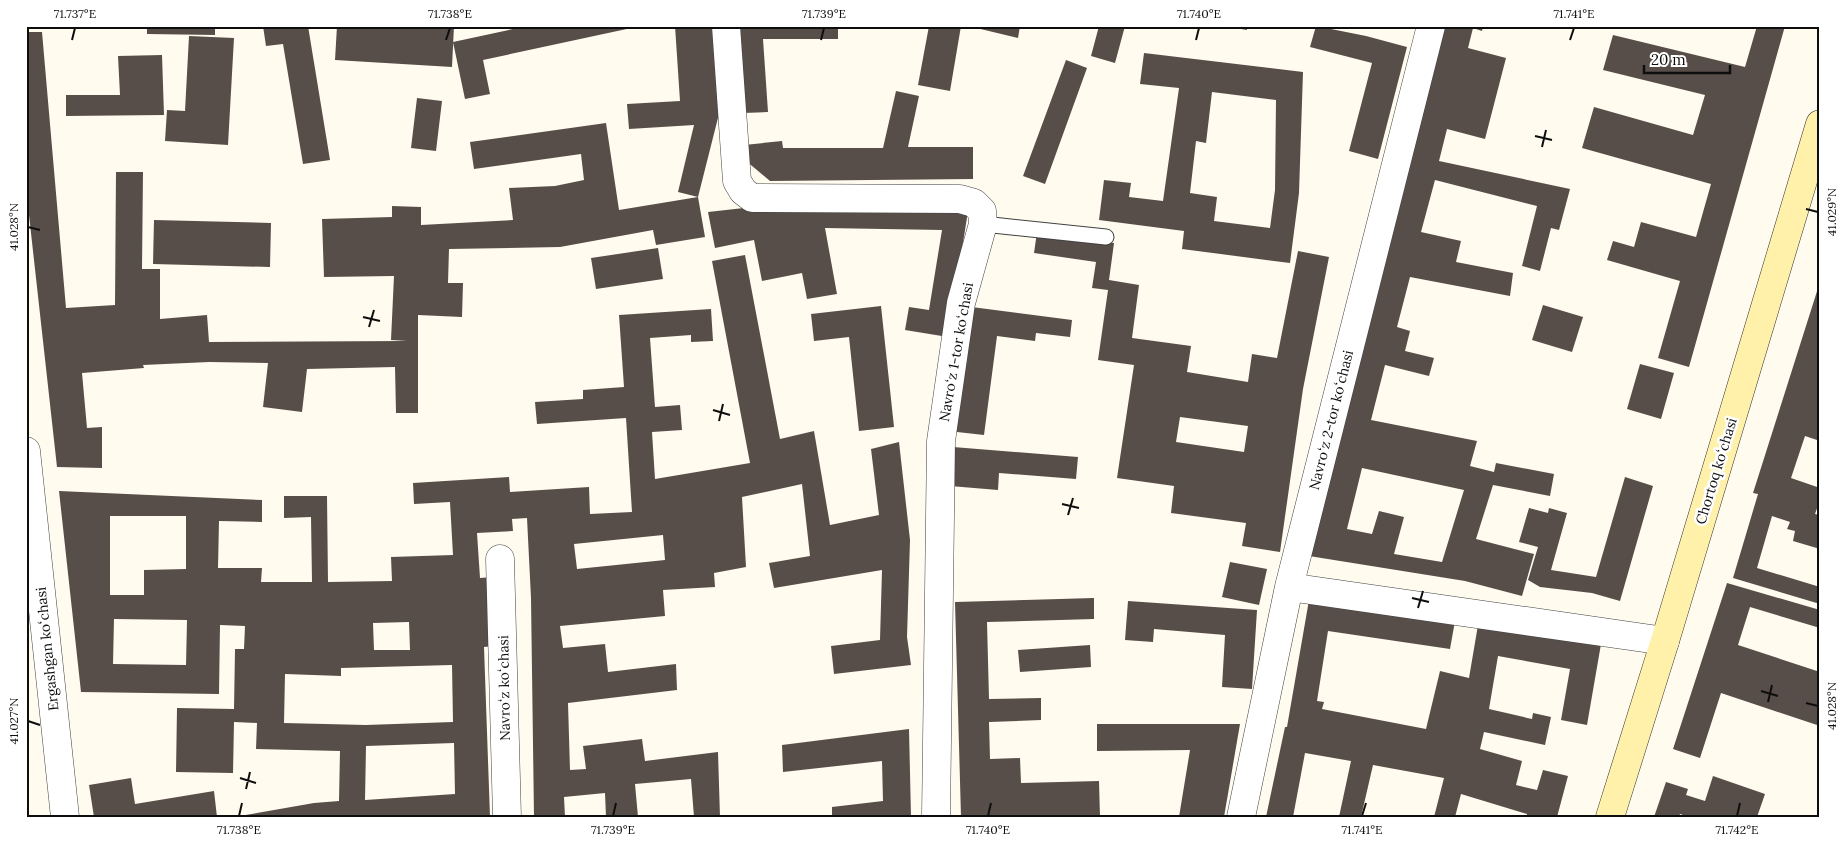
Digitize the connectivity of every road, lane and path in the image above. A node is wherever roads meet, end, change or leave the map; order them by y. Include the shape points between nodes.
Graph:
1 (726, 26) edge
2 (1431, 26) edge
3 (1820, 124) edge
4 (983, 224) junction
5 (1106, 237) dead end
6 (26, 451) edge
7 (500, 559) dead end
8 (1289, 587) junction
9 (1665, 641) junction
10 (65, 817) edge
11 (507, 817) edge
12 (936, 817) edge
13 (1241, 817) edge
14 (1610, 817) edge

1 - 4 street via 737,181 752,198 960,199 974,203 982,211
2 - 8 street, Navroʻz 2-tor koʻchasi
3 - 9 main road, Chortoq koʻchasi
4 - 5 lane
4 - 12 street, Navroʻz 1-tor koʻchasi via 961,302 941,441
6 - 10 street, Ergashgan koʻchasi
7 - 11 street, Navroʻz koʻchasi
8 - 9 street
8 - 13 street, Navroʻz 2-tor koʻchasi
9 - 14 main road, Chortoq koʻchasi

